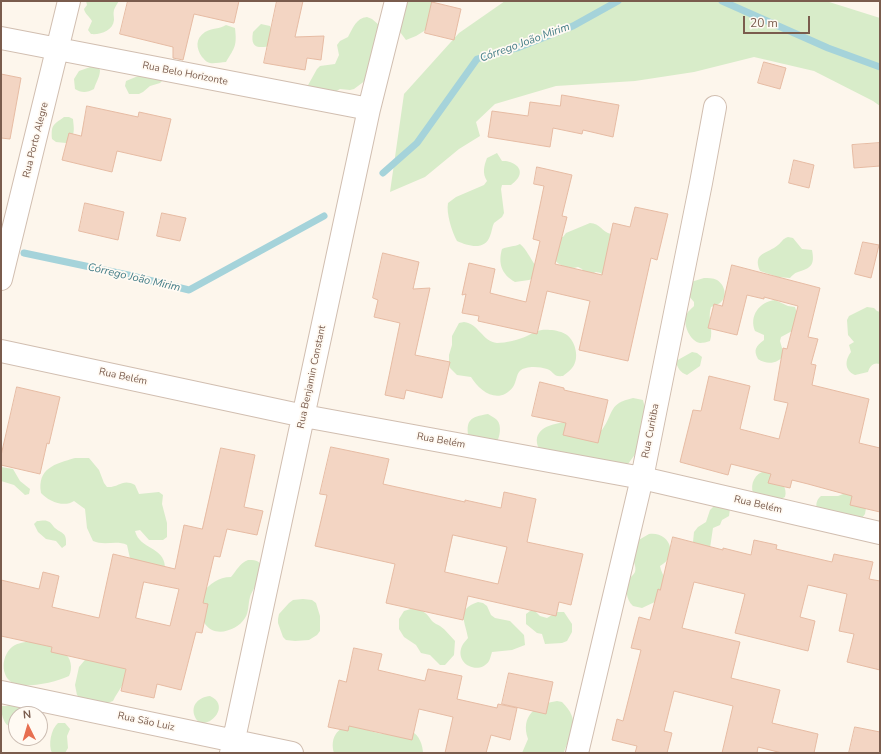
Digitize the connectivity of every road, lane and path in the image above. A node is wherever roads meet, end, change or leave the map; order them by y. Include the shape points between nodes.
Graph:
1 (69, 1) edge
2 (396, 1) edge
3 (1, 38) edge
4 (58, 49) junction
5 (715, 107) dead end
6 (369, 109) junction
7 (1, 279) edge
8 (1, 351) edge
9 (304, 416) junction
10 (642, 478) junction
11 (880, 533) edge
12 (1, 692) edge
13 (232, 747) edge
14 (292, 753) edge
15 (577, 753) edge

1 - 4 street, Rua Porto Alegre
2 - 6 street, Rua Benjamin Constant
3 - 4 street, Rua Belo Horizonte
4 - 6 street, Rua Belo Horizonte
4 - 7 street, Rua Porto Alegre
5 - 10 street, Rua Curitiba
6 - 9 street, Rua Benjamin Constant
8 - 9 street, Rua Belém
9 - 10 street, Rua Belém
9 - 13 street, Rua Benjamin Constant
10 - 11 street, Rua Belém
10 - 15 street, Rua Curitiba
12 - 13 street, Rua São Luiz
13 - 14 street, Rua São Luiz

